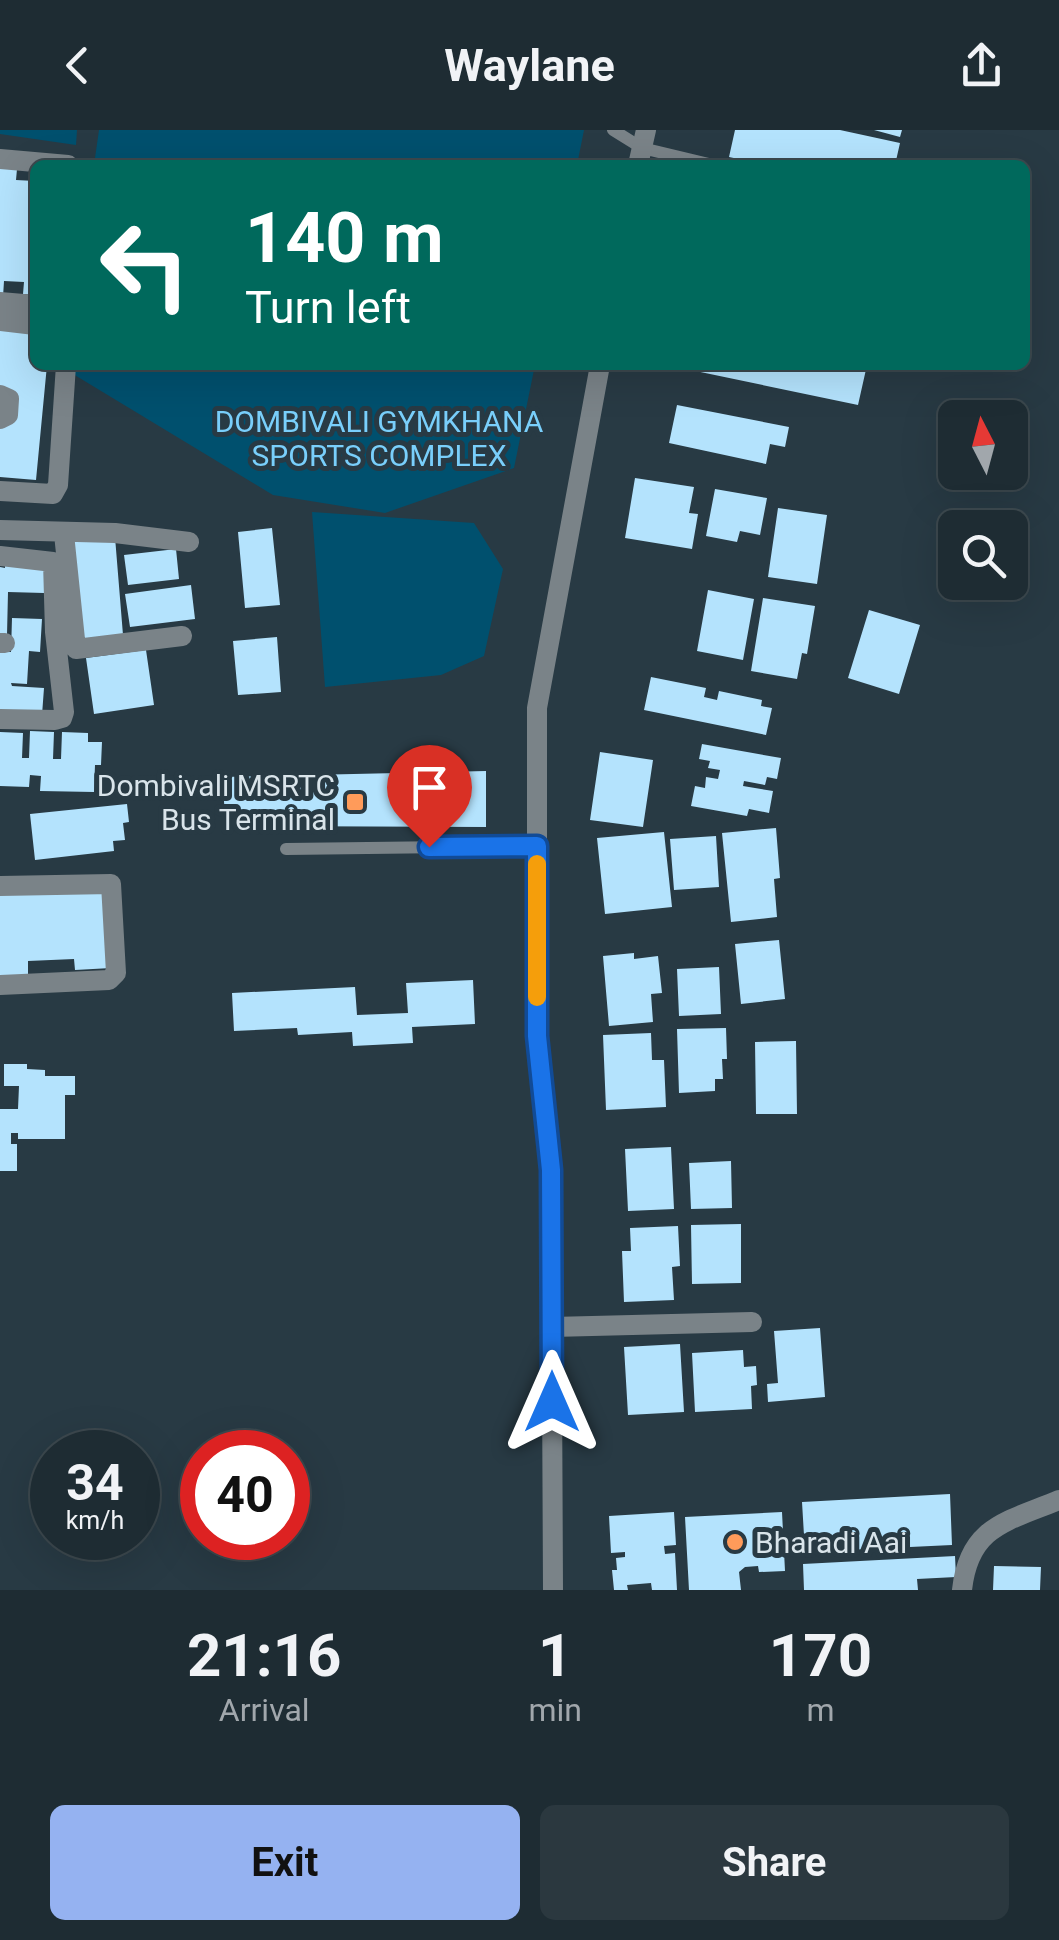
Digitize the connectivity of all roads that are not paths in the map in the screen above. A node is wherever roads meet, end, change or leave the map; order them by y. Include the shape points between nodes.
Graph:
1 (613, 130) edge
2 (642, 148) edge
3 (0, 159) edge
4 (692, 160) edge
5 (30, 162) edge
6 (0, 302) edge
7 (30, 304) edge
8 (0, 321) edge
9 (30, 324) edge
10 (66, 370) edge
11 (599, 370) edge
12 (0, 395) edge
13 (0, 419) edge
14 (0, 491) edge
15 (0, 530) edge
16 (64, 534) junction
17 (188, 542) dead end
18 (0, 556) edge
19 (182, 636) dead end
20 (0, 719) edge
21 (537, 846) junction
22 (286, 849) dead end
23 (0, 886) edge
24 (0, 985) edge
25 (752, 1322) dead end
26 (552, 1327) junction
27 (1059, 1500) edge
28 (554, 1590) edge
29 (962, 1590) edge

1 - 2 lane
2 - 4 lane
3 - 5 street
6 - 7 street
8 - 9 street
10 - 14 street via 58,485 53,494
11 - 21 street via 537,708
12 - 13 street via 9,399 8,415
15 - 16 street
16 - 17 street
16 - 19 street via 76,648
18 - 20 street via 53,562 64,712 55,720
21 - 22 lane
21 - 26 street via 537,1036 551,1170
23 - 24 street via 111,884 116,973 109,980
25 - 26 street
26 - 28 street
27 - 29 street via 982,1536 964,1566

